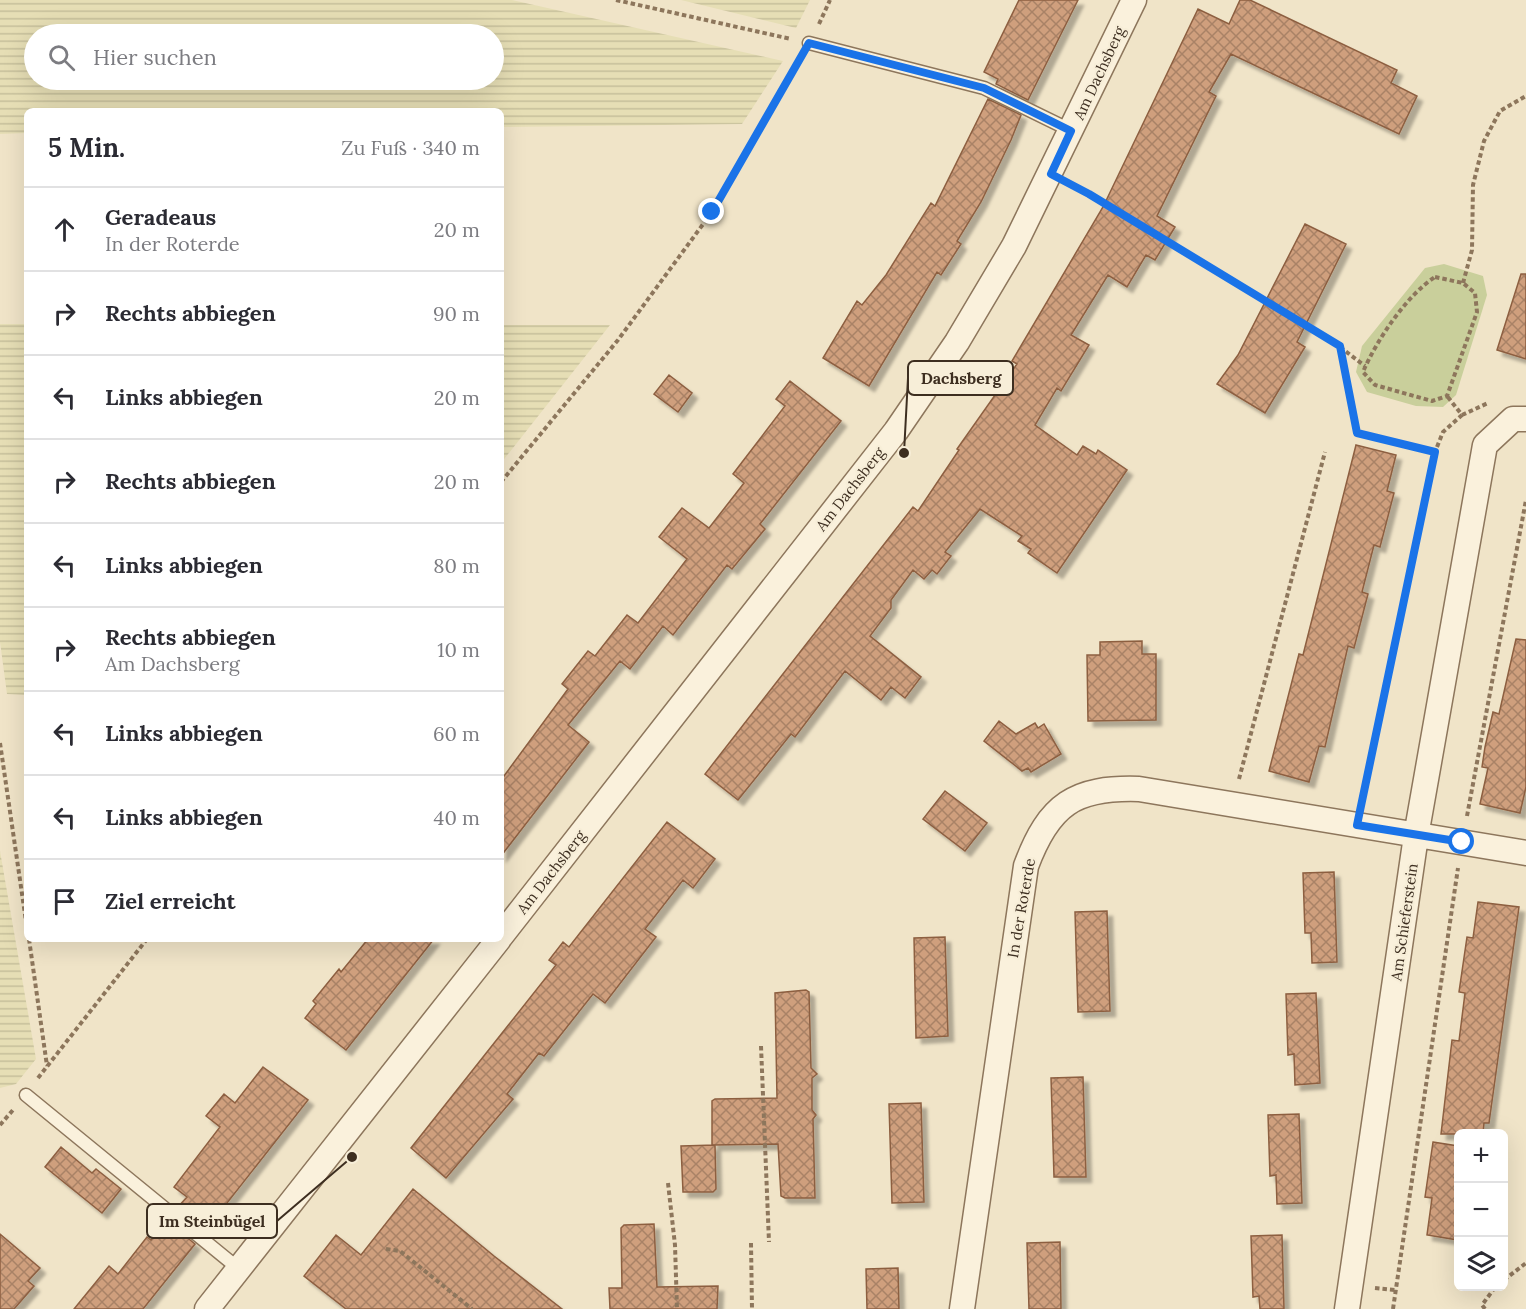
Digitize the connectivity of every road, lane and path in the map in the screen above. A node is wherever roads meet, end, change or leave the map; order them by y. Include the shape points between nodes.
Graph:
1 (616, 0) edge
2 (830, 0) edge
3 (1134, 0) edge
4 (809, 43) junction
5 (1526, 96) edge
6 (1071, 131) junction
7 (1051, 174) junction
8 (1463, 283) junction
9 (1340, 346) junction
10 (1365, 366) junction
11 (1447, 396) junction
12 (1526, 419) edge
13 (1325, 452) dead end
14 (1435, 452) junction
15 (504, 478) edge
16 (1526, 500) edge
17 (0, 743) edge
18 (1233, 802) junction
19 (1357, 825) junction
20 (1416, 836) junction
21 (1462, 842) junction
22 (1526, 853) edge
23 (24, 907) edge
24 (504, 933) edge
25 (29, 942) edge
26 (145, 942) edge
27 (497, 942) edge
28 (761, 1046) dead end
29 (47, 1066) junction
30 (26, 1095) junction
31 (0, 1125) edge
32 (668, 1183) dead end
33 (769, 1242) dead end
34 (751, 1243) dead end
35 (386, 1249) dead end
36 (1526, 1263) edge
37 (239, 1269) junction
38 (1508, 1276) edge
39 (1493, 1291) edge
40 (207, 1309) edge
41 (472, 1309) edge
42 (676, 1309) edge
43 (752, 1309) edge
44 (962, 1309) edge
45 (1347, 1309) edge
46 (1393, 1309) edge
47 (1485, 1309) edge

1 - 4 path
2 - 4 path
3 - 6 street, Am Dachsberg
4 - 6 lane via 984,88
4 - 15 path via 712,212 618,340
5 - 8 path via 1500,111 1484,141 1473,185 1472,250
6 - 7 street, Am Dachsberg
7 - 9 path
7 - 24 street, Am Dachsberg via 957,342 896,431
8 - 10 path via 1435,277 1418,288
8 - 11 path via 1475,293 1477,312
9 - 10 path
9 - 14 path via 1357,433
10 - 11 path via 1363,372 1375,385 1432,401
11 - 14 path via 1462,415 1443,432
12 - 20 street, Am Schieferstein via 1513,419 1485,445
13 - 18 path
14 - 19 path
16 - 21 path
17 - 23 path
18 - 19 street, In der Roterde
18 - 44 street, In der Roterde via 1139,789 1093,791 1072,798 1038,837 1026,866
19 - 20 street, In der Roterde
20 - 21 street, In der Roterde
20 - 45 street, Am Schieferstein
21 - 22 street, In der Roterde
21 - 46 path
25 - 29 path
26 - 29 path
27 - 37 street, Am Dachsberg
28 - 33 path
29 - 30 path
30 - 31 path
30 - 37 lane
32 - 42 path via 675,1245
34 - 43 path
35 - 41 path via 400,1251
36 - 38 path
37 - 40 street, Am Dachsberg
39 - 47 path via 1482,1305

